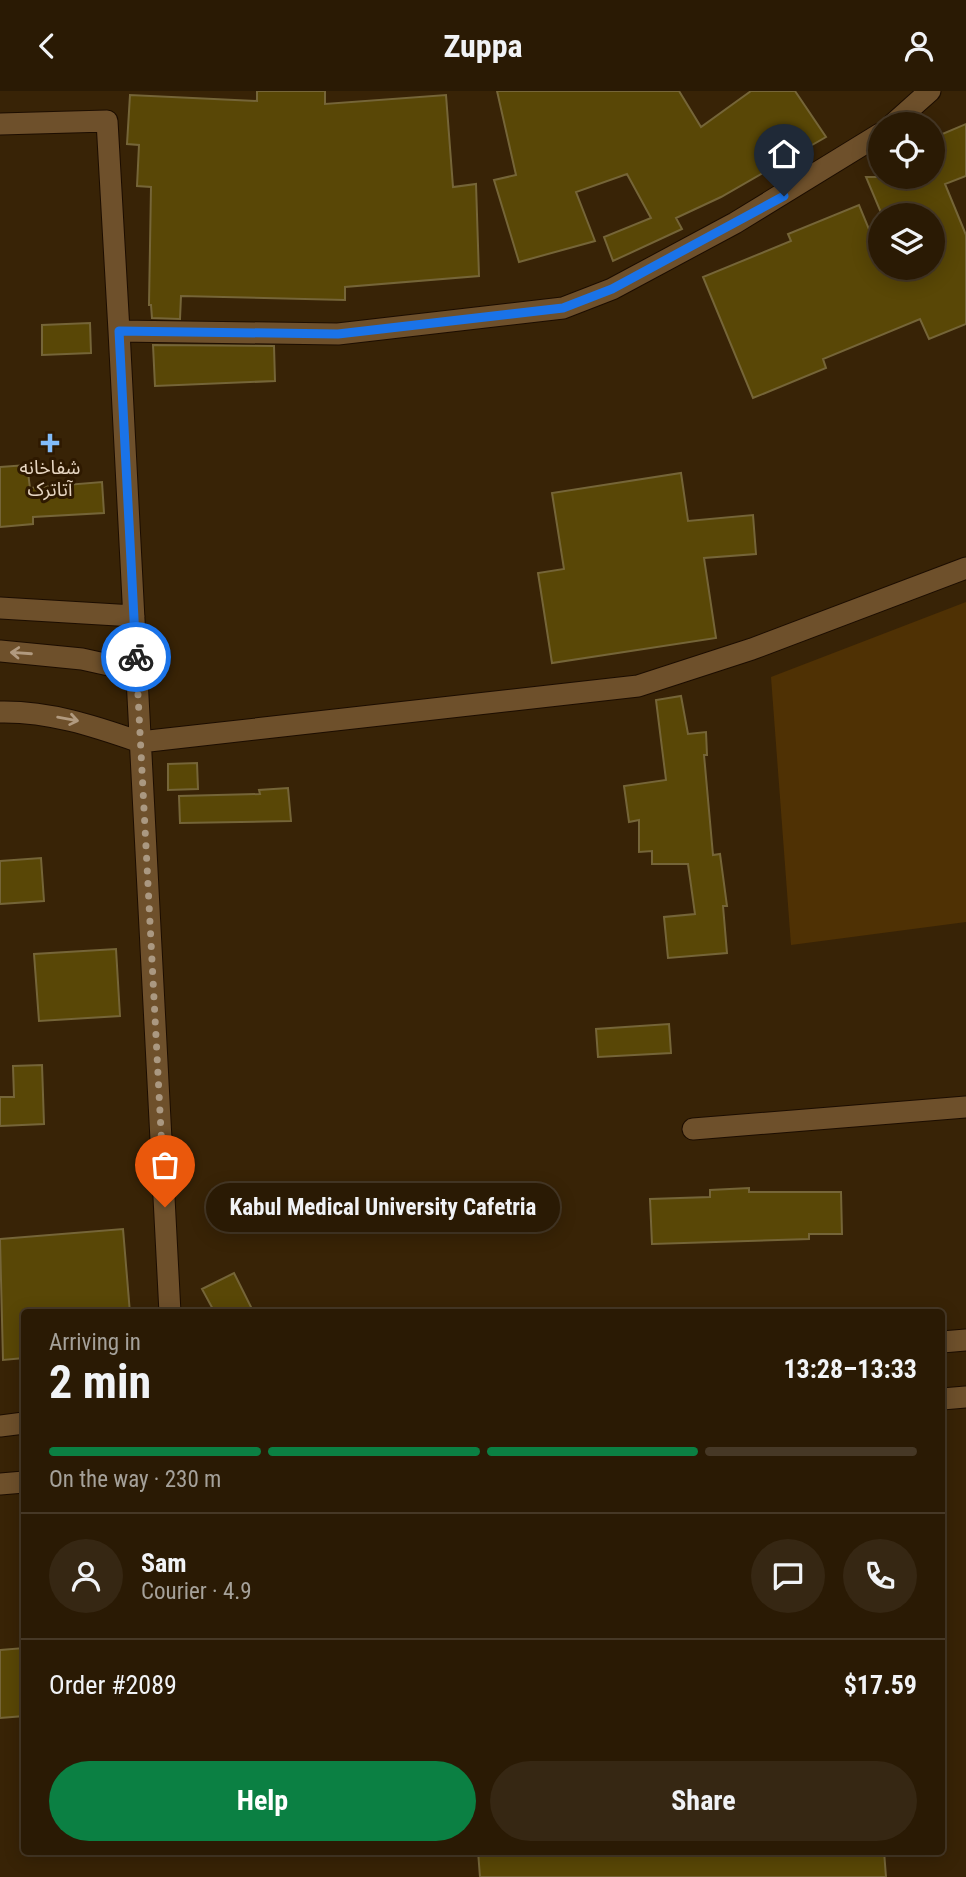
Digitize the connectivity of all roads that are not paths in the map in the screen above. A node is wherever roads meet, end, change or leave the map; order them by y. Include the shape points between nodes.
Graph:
1 (930, 91) edge
2 (906, 112) edge
3 (0, 124) edge
4 (868, 142) edge
5 (119, 331) junction
6 (966, 568) edge
7 (0, 608) edge
8 (134, 616) junction
9 (0, 652) edge
10 (136, 671) junction
11 (0, 712) edge
12 (140, 742) junction
13 (966, 1107) edge
14 (693, 1129) dead end
15 (170, 1309) edge
16 (966, 1340) edge
17 (945, 1342) edge
18 (966, 1397) edge
19 (945, 1399) edge
20 (21, 1423) edge
21 (0, 1426) edge
22 (21, 1482) edge
23 (0, 1484) edge

1 - 2 street
3 - 5 street via 107,121
4 - 5 street via 724,229 612,289 563,308 338,334
5 - 8 street
6 - 12 street via 752,649 638,686
7 - 8 street
8 - 10 street
10 -> 9 street via 82,659
10 - 12 street
11 -> 12 street via 82,722
12 - 15 street
13 - 14 street
16 - 17 street
18 - 19 street
20 - 21 street
22 - 23 street

